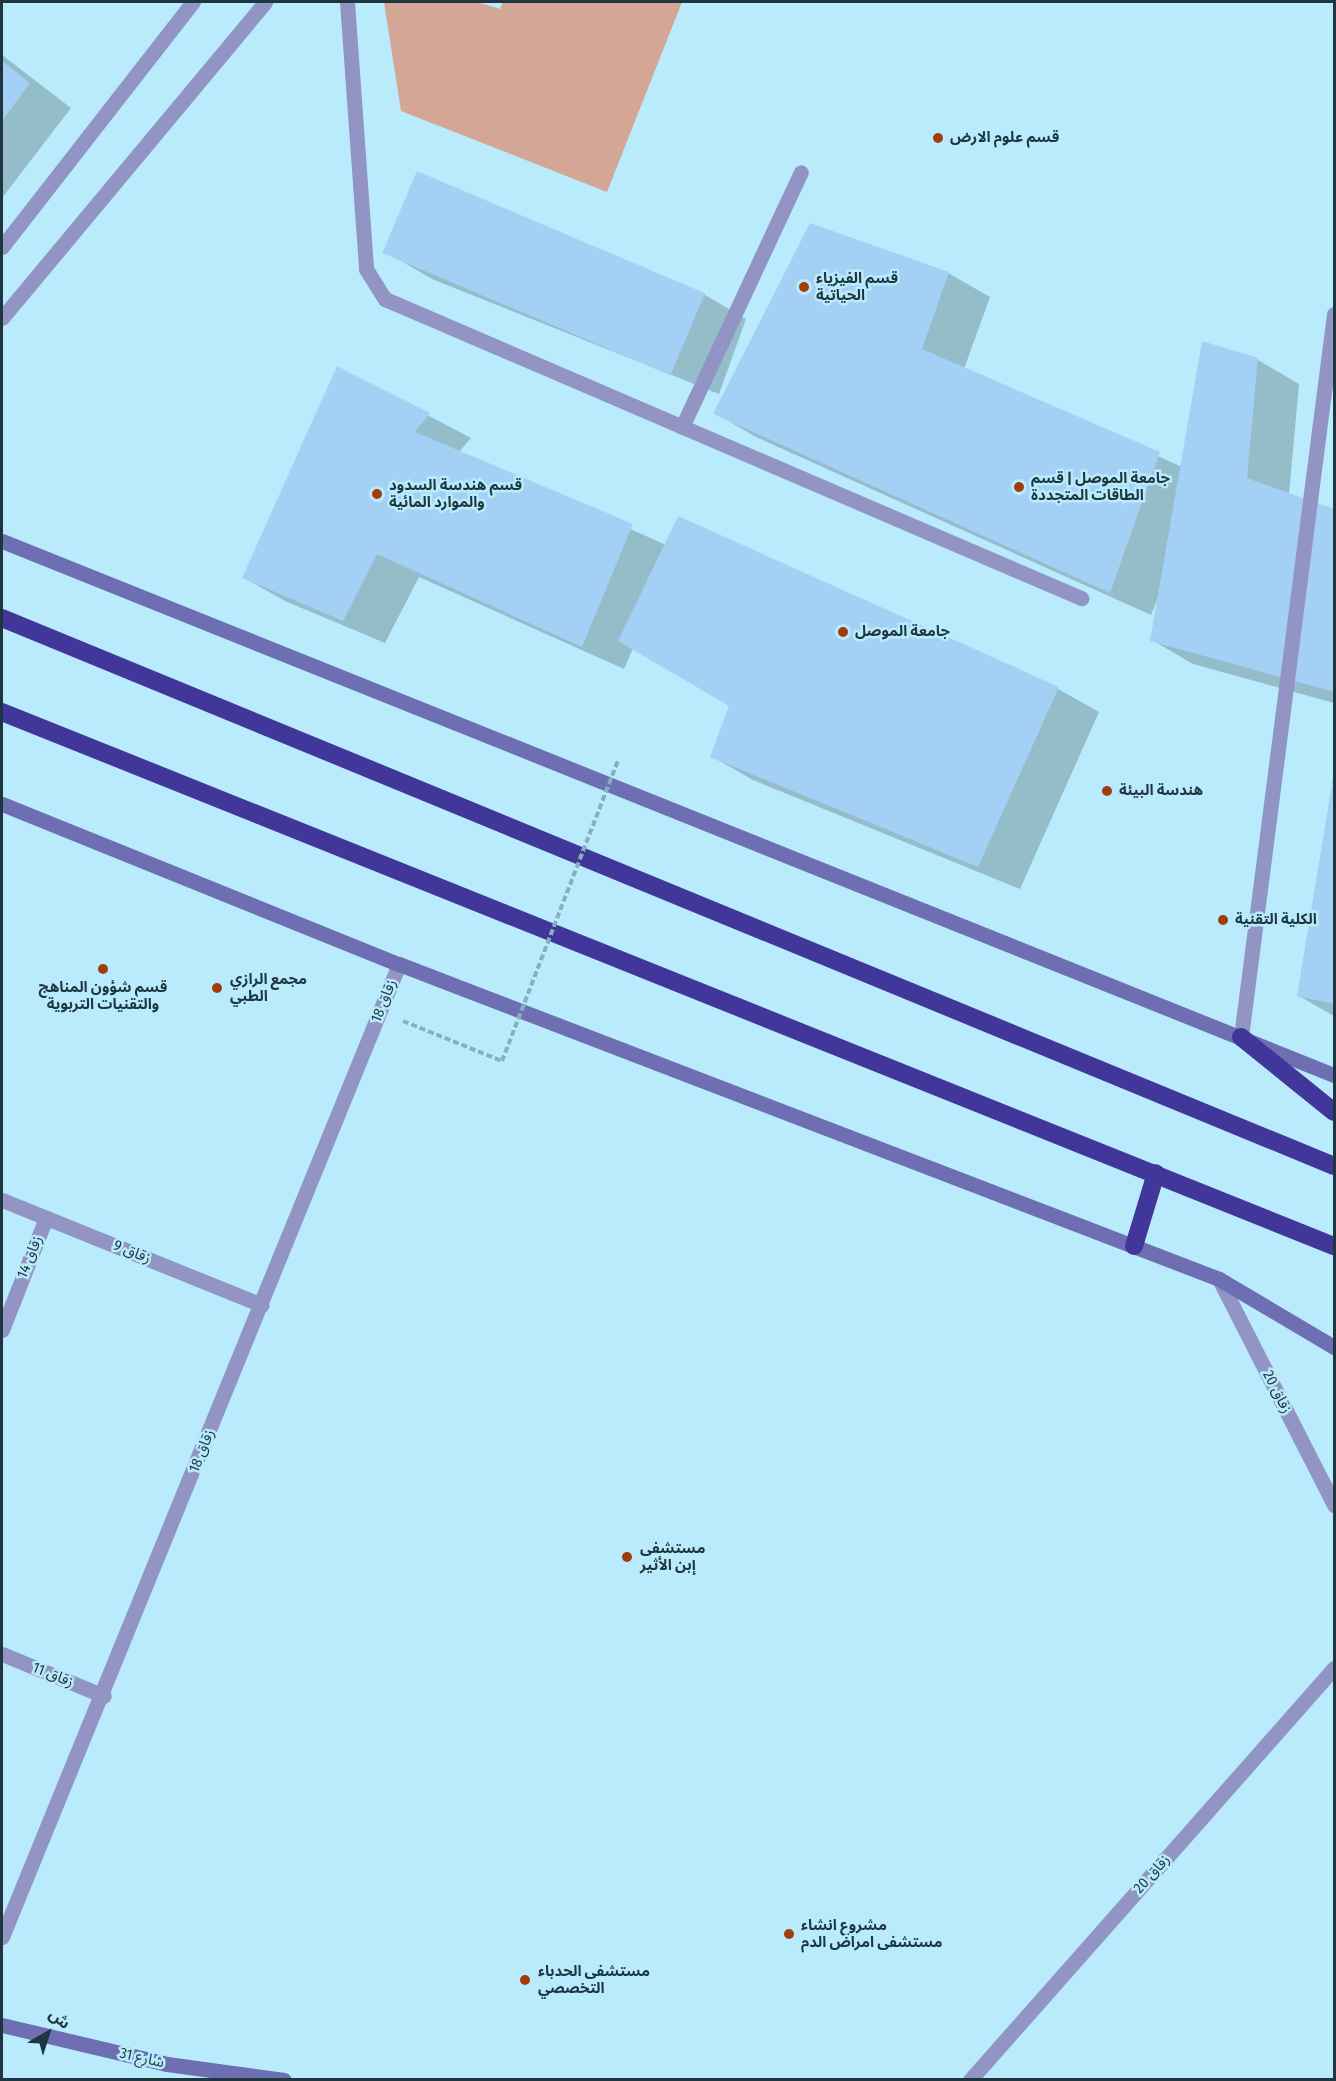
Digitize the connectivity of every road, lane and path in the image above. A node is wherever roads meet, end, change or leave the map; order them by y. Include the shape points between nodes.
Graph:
1 (193, 2) edge
2 (265, 2) edge
3 (347, 2) edge
4 (801, 172) dead end
5 (2, 247) edge
6 (1335, 314) edge
7 (2, 318) edge
8 (682, 427) junction
9 (2, 541) edge
10 (1081, 598) dead end
11 (2, 618) edge
12 (2, 712) edge
13 (618, 760) dead end
14 (2, 804) edge
15 (399, 964) junction
16 (431, 1032) dead end
17 (1241, 1037) junction
18 (1335, 1074) edge
19 (1335, 1112) edge
20 (1335, 1166) edge
21 (1156, 1173) junction
22 (2, 1200) edge
23 (46, 1218) junction
24 (1134, 1246) junction
25 (1335, 1246) edge
26 (1219, 1279) junction
27 (262, 1305) junction
28 (2, 1330) edge
29 (1335, 1347) edge
30 (1335, 1505) edge
31 (2, 1654) edge
32 (1334, 1671) edge
33 (104, 1696) junction
34 (2, 1936) edge
35 (2, 2025) edge
36 (284, 2079) edge
37 (970, 2079) edge

1 - 5 street
2 - 7 street
3 - 8 street via 366,269 385,299
4 - 8 street
6 - 17 street
8 - 10 street
9 - 17 main road
11 - 20 highway
12 - 21 highway
13 - 16 path, bridge via 502,1061
14 - 15 main road
15 - 24 main road
15 - 27 street, زقاق 18
17 - 18 main road
17 - 19 highway
21 - 24 highway
21 - 25 highway
22 - 23 street, زقاق 9
23 - 27 street, زقاق 9
23 - 28 street, زقاق 14
24 - 26 main road
26 - 29 main road
26 - 30 street, زقاق 20
27 - 33 street, زقاق 18
31 - 33 street, زقاق 11
32 - 37 street, زقاق 20
33 - 34 street, زقاق 18
35 - 36 main road, شارع 31 via 167,2064

